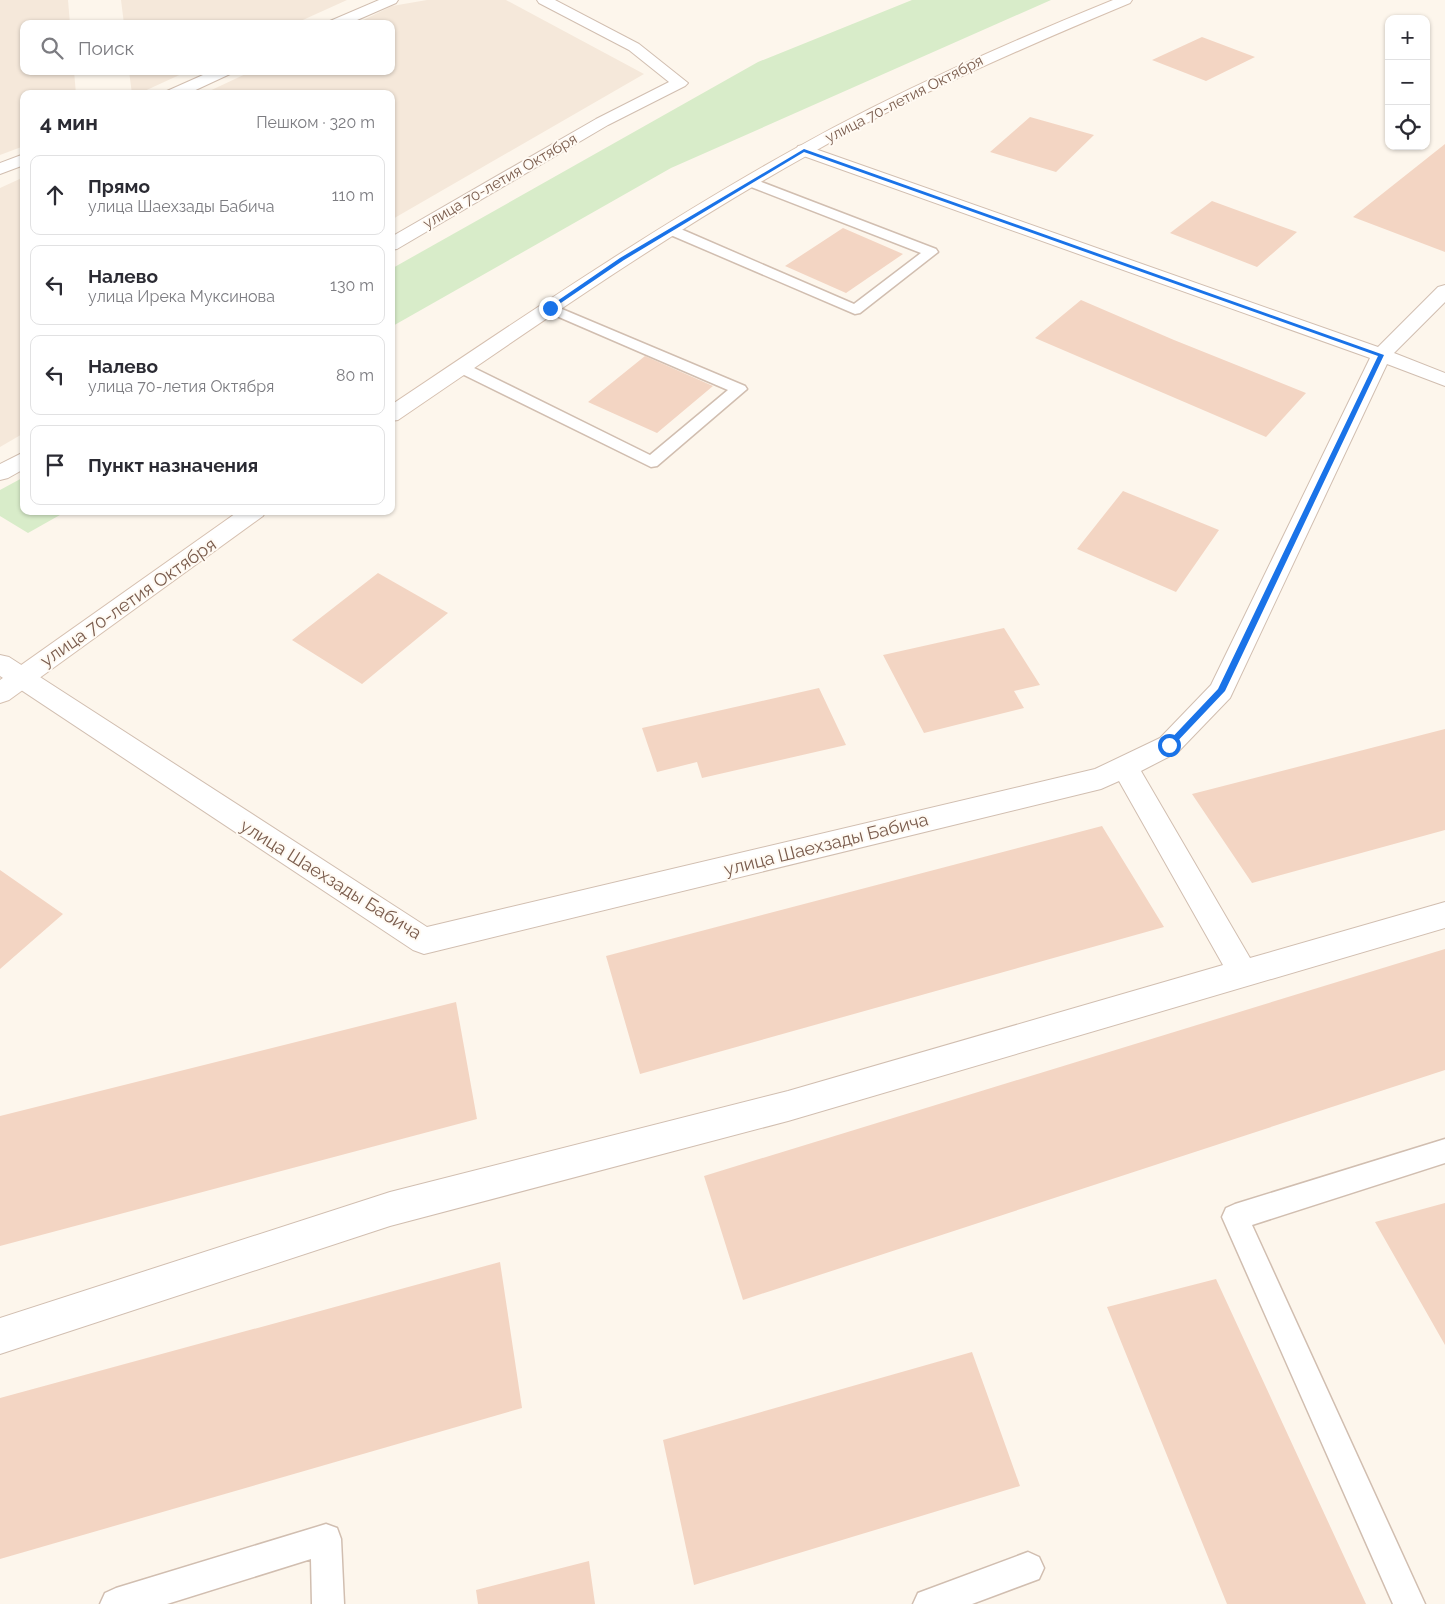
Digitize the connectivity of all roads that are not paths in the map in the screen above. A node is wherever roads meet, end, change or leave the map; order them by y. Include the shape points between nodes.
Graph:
1 (391, 0) edge
2 (544, 0) edge
3 (1120, 1) edge
4 (344, 20) edge
5 (216, 75) edge
6 (182, 90) edge
7 (804, 150) junction
8 (20, 160) edge
9 (0, 169) edge
10 (751, 182) junction
11 (670, 230) junction
12 (395, 243) edge
13 (1445, 291) edge
14 (550, 308) junction
15 (1381, 355) junction
16 (462, 368) junction
17 (1445, 380) edge
18 (395, 412) edge
19 (20, 461) edge
20 (0, 473) edge
21 (249, 515) edge
22 (7, 679) edge
23 (1125, 767) junction
24 (1445, 915) edge
25 (1243, 972) junction
26 (1445, 1151) edge
27 (0, 1336) edge
28 (1028, 1568) dead end
29 (116, 1604) edge
30 (328, 1604) edge
31 (929, 1604) edge
32 (1409, 1604) edge

1 - 4 street
2 - 12 street, улица 70-летия Октября via 634,47 680,83 602,122
3 - 7 street, улица 70-летия Октября via 979,61
5 - 6 street
7 - 10 street, улица 70-летия Октября
7 - 15 street
8 - 9 street
10 - 11 street, улица 70-летия Октября
10 - 11 lane via 931,252 856,310
11 - 14 street, улица 70-летия Октября
13 - 15 street, улица Шаехзады Бабича
14 - 16 street, улица 70-летия Октября
14 - 16 lane via 739,388 651,462
15 - 17 street
15 - 23 street, улица Шаехзады Бабича via 1221,691 1169,745
16 - 18 street, улица 70-летия Октября
19 - 20 street
21 - 22 street, улица 70-летия Октября
22 - 23 street, улица Шаехзады Бабича via 424,941 1101,778
23 - 25 street
24 - 25 street
25 - 27 street via 788,1106 390,1209
26 - 32 lane via 1235,1217
28 - 31 lane
29 - 30 lane via 326,1539

